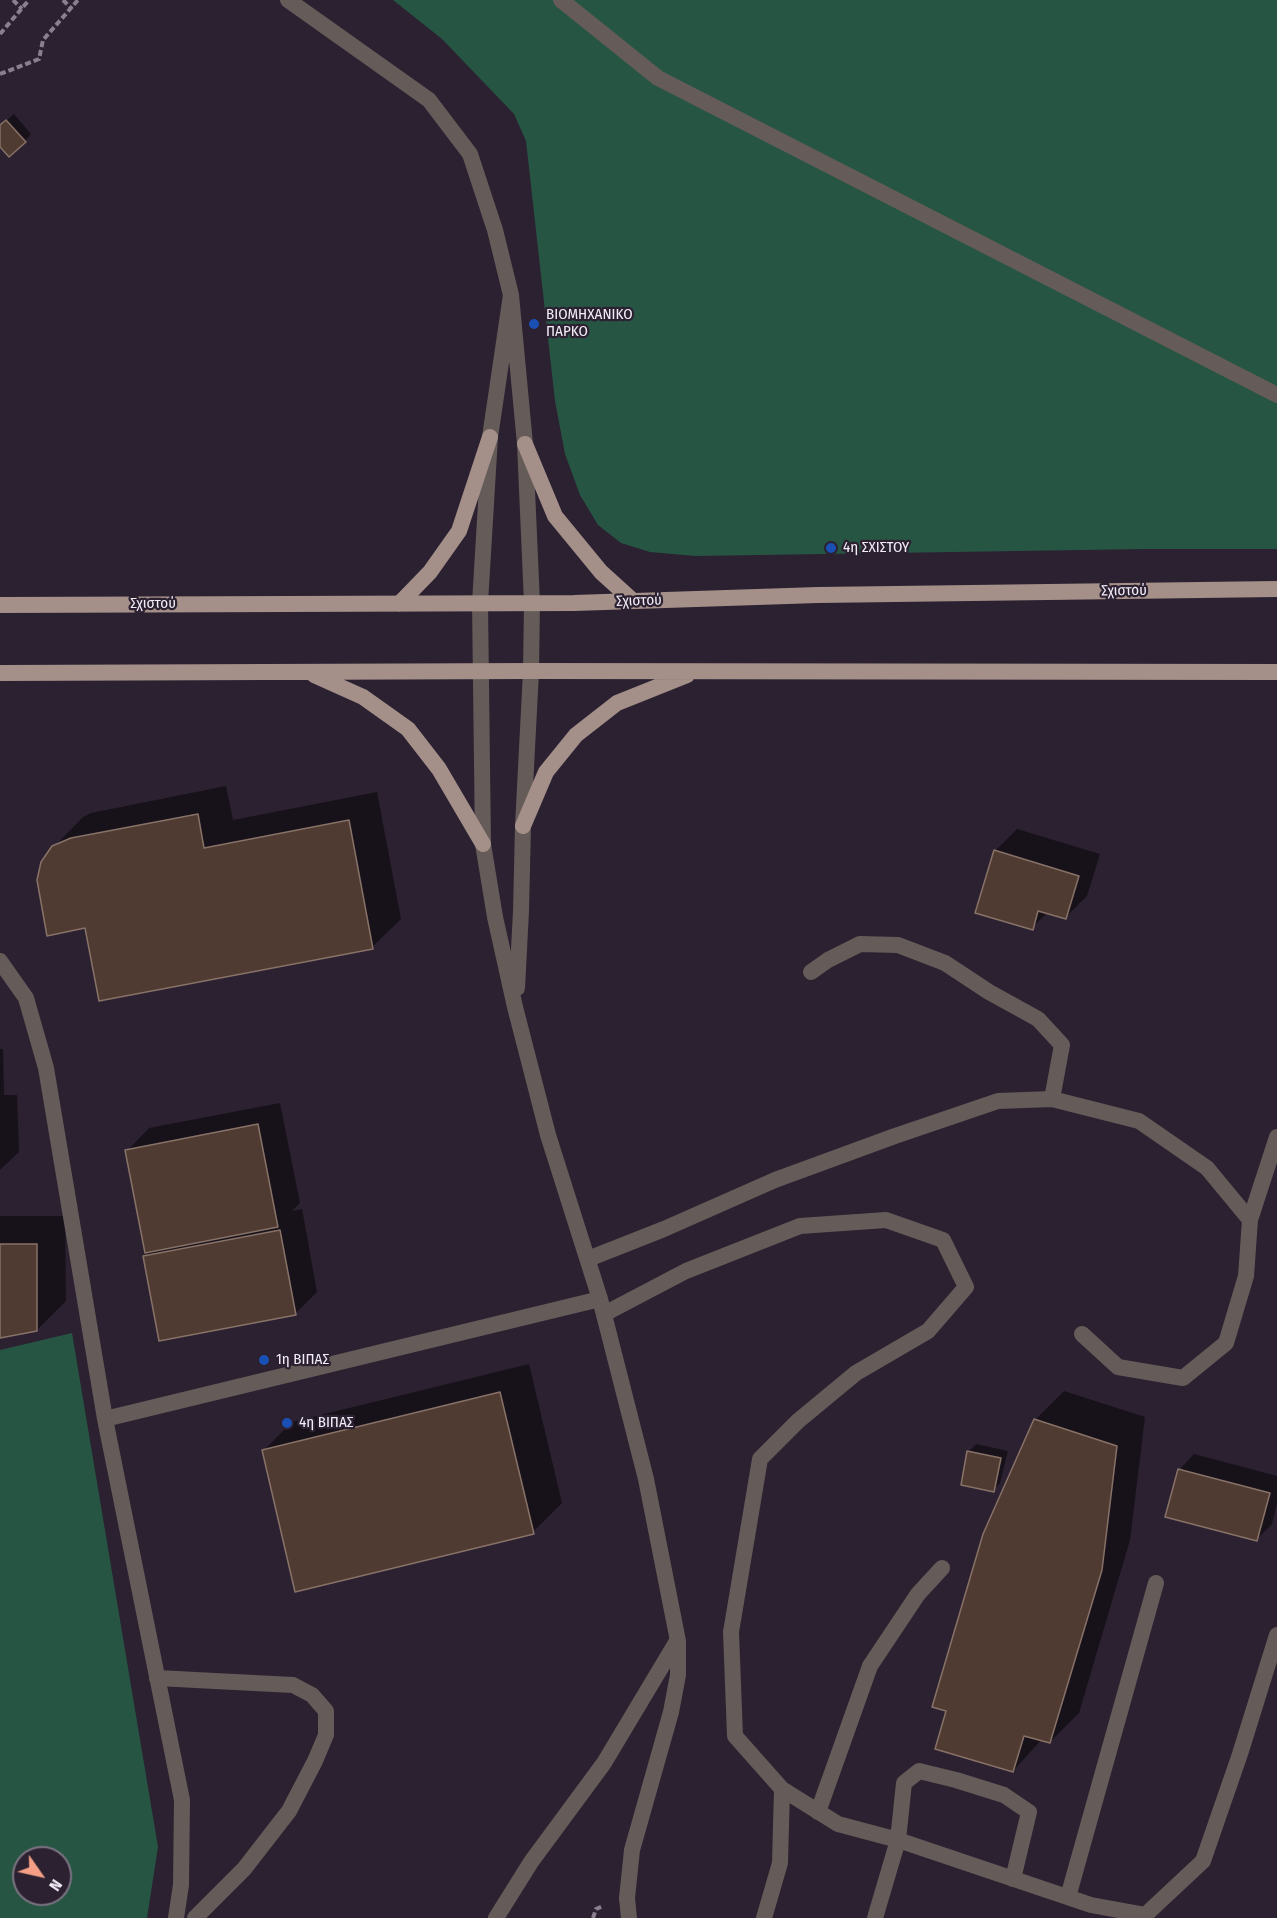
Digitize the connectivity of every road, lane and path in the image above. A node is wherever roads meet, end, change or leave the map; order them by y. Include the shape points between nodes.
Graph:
1 (13, 0) edge
2 (29, 0) edge
3 (63, 0) edge
4 (78, 0) edge
5 (288, 0) edge
6 (561, 0) edge
7 (22, 9) junction
8 (72, 9) junction
9 (0, 34) edge
10 (0, 74) edge
11 (511, 295) junction
12 (1277, 395) edge
13 (490, 437) junction
14 (525, 444) junction
15 (1277, 589) edge
16 (633, 601) junction
17 (480, 603) junction
18 (532, 603) junction
19 (0, 604) edge
20 (399, 604) junction
21 (531, 671) junction
22 (695, 671) junction
23 (308, 672) junction
24 (480, 672) junction
25 (1277, 672) edge
26 (0, 673) edge
27 (523, 826) junction
28 (483, 844) junction
29 (0, 961) edge
30 (811, 972) dead end
31 (516, 1007) junction
32 (1052, 1099) junction
33 (1277, 1137) edge
34 (1250, 1220) junction
35 (588, 1260) junction
36 (602, 1306) junction
37 (1082, 1334) dead end
38 (105, 1419) junction
39 (942, 1568) dead end
40 (1156, 1583) dead end
41 (1277, 1635) edge
42 (678, 1641) junction
43 (157, 1678) junction
44 (782, 1789) junction
45 (818, 1812) junction
46 (898, 1840) junction
47 (1012, 1879) junction
48 (1068, 1897) junction
49 (1144, 1917) edge
50 (176, 1918) edge
51 (195, 1918) edge
52 (496, 1918) edge
53 (628, 1918) edge
54 (764, 1918) edge
55 (875, 1918) edge

1 - 7 path
2 - 7 path
3 - 8 path
4 - 8 path
5 - 11 street via 429,99 470,154
6 - 12 street via 658,78
7 - 9 path
8 - 10 path via 43,40 39,58
11 - 13 street
11 - 14 street
13 - 17 street
13 - 20 main road via 459,531 430,572
14 - 16 main road via 555,516 602,572
14 - 18 street
15 - 16 main road, Σχιστού
16 - 18 main road, Σχιστού
17 - 18 main road, Σχιστού
17 - 20 main road, Σχιστού
17 - 24 street
18 - 21 street
19 - 20 main road, Σχιστού
21 - 22 main road
21 - 24 main road
21 - 27 street
22 - 25 main road
22 - 27 main road via 617,703 576,735 546,772
23 - 24 main road
23 - 26 main road
23 - 28 main road via 363,697 408,729 439,769
24 - 28 street
27 - 31 street
28 - 31 street
29 - 38 street via 26,998 46,1068
30 - 32 street via 860,944 898,945 945,963 1038,1019 1062,1045
31 - 35 street via 548,1135
32 - 34 street via 1139,1120 1207,1168
32 - 35 street via 998,1101 905,1133 775,1180
33 - 34 street
34 - 37 street via 1246,1276 1226,1343 1183,1378 1118,1367
35 - 36 street
36 - 38 street
36 - 42 street via 646,1479
36 - 44 street via 800,1226 886,1220 944,1240 966,1287 928,1331 856,1373 798,1420 760,1459 731,1632 735,1736
38 - 43 street
39 - 45 street via 918,1594 870,1666
40 - 48 street
41 - 49 street via 1203,1861
42 - 52 street via 604,1763 531,1862
42 - 53 street via 678,1675 671,1712 632,1850
43 - 50 street via 182,1800 181,1885
43 - 51 street via 293,1685 312,1695 326,1711 326,1735 289,1811 244,1869
44 - 45 street
44 - 54 street via 780,1863
45 - 46 street via 838,1824
46 - 47 street
46 - 47 street via 904,1783 919,1771 1004,1795 1029,1812
46 - 55 street
47 - 48 street
48 - 49 street

